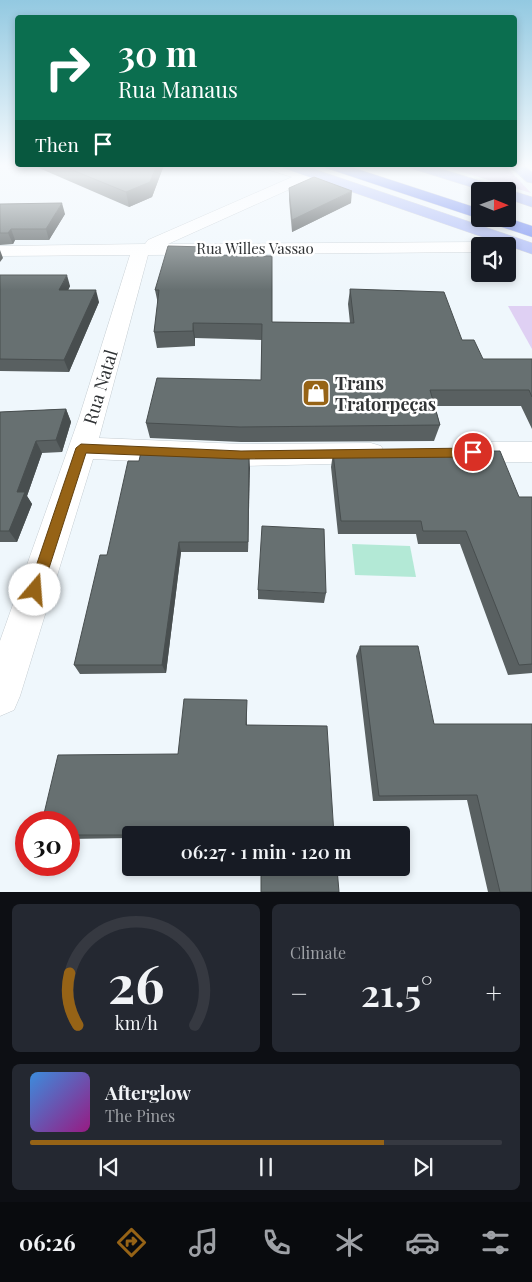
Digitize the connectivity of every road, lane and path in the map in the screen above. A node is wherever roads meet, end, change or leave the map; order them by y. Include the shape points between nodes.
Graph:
1 (238, 207) edge
2 (414, 207) edge
3 (458, 207) edge
4 (516, 207) edge
5 (471, 211) edge
6 (532, 212) edge
7 (507, 228) edge
8 (530, 242) edge
9 (516, 245) edge
10 (471, 247) edge
11 (141, 249) junction
12 (0, 251) edge
13 (81, 448) junction
14 (532, 452) edge
15 (394, 453) edge
16 (443, 453) edge
17 (0, 696) edge

1 - 11 street
2 - 8 main road
3 - 5 highway
4 - 6 highway
7 - 8 highway
8 - 9 street
10 - 11 street, Rua Willes Vassao
11 - 12 street, Rua Willes Vassao
11 - 13 street, Rua Natal
13 - 15 street via 241,455
13 - 17 street, Rua Natal
14 - 16 street

